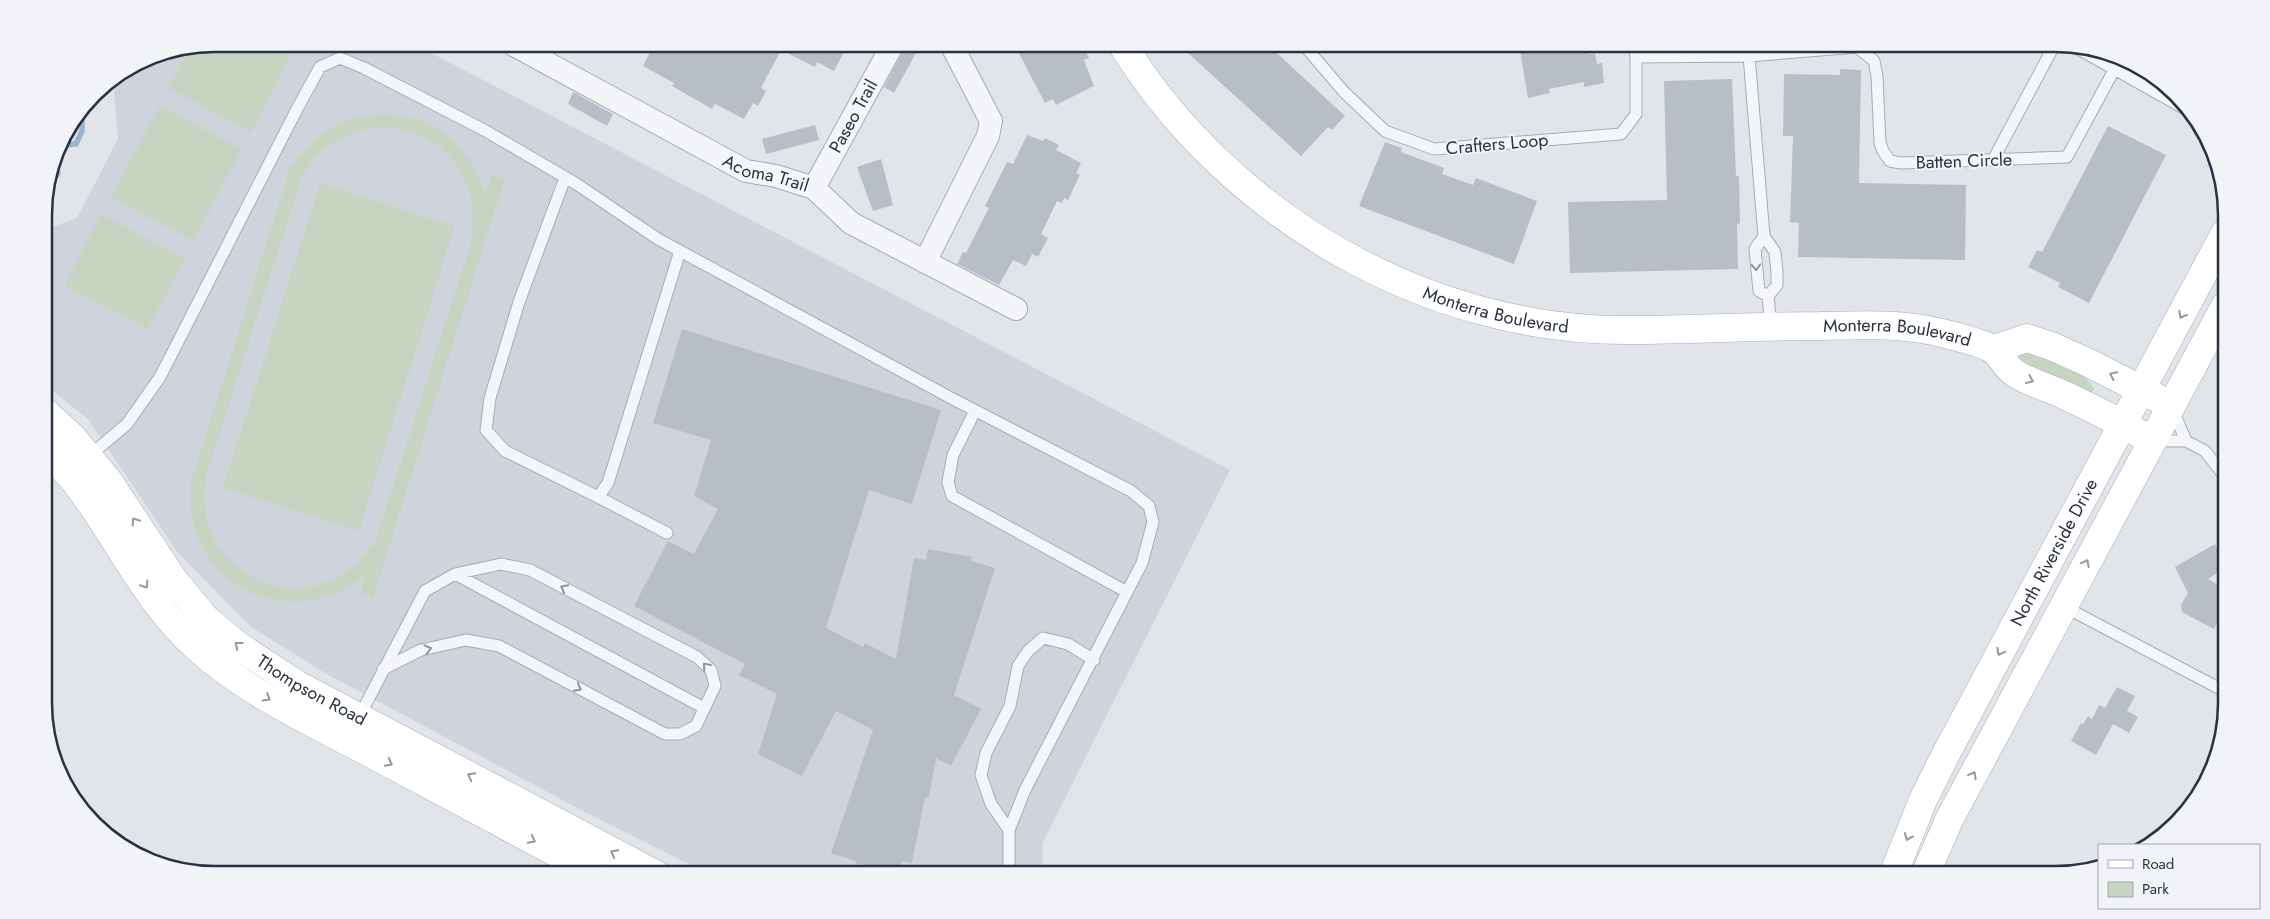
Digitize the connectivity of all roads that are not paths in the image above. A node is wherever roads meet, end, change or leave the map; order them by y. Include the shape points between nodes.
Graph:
1 (527, 52) edge
2 (889, 52) edge
3 (955, 52) edge
4 (1127, 52) edge
5 (1310, 52) edge
6 (1635, 52) edge
7 (1789, 52) edge
8 (1865, 52) edge
9 (2051, 52) edge
10 (1749, 56) junction
11 (1636, 57) junction
12 (2117, 64) edge
13 (2121, 67) edge
14 (2163, 94) edge
15 (1993, 160) junction
16 (565, 178) junction
17 (814, 188) junction
18 (1764, 236) junction
19 (2218, 246) edge
20 (680, 251) junction
21 (925, 262) junction
22 (1768, 296) junction
23 (1016, 309) dead end
24 (2218, 319) edge
25 (1771, 326) junction
26 (1994, 349) junction
27 (2142, 390) junction
28 (2171, 406) junction
29 (975, 411) junction
30 (53, 419) edge
31 (2122, 423) junction
32 (2152, 441) junction
33 (2186, 441) junction
34 (52, 457) edge
35 (88, 457) junction
36 (2218, 468) edge
37 (67, 474) junction
38 (598, 497) junction
39 (668, 533) dead end
40 (455, 574) junction
41 (1127, 592) junction
42 (2063, 606) junction
43 (1094, 660) junction
44 (383, 669) junction
45 (2218, 688) edge
46 (704, 708) junction
47 (359, 717) junction
48 (346, 740) junction
49 (1009, 830) junction
50 (581, 866) edge
51 (641, 866) edge
52 (1009, 866) edge
53 (1897, 866) edge
54 (1929, 866) edge

1 - 17 street, Acoma Trail via 746,171
2 - 17 street, Paseo Trail
3 - 21 street via 991,121 988,136
4 - 25 street, Monterra Boulevard via 1142,76 1196,141 1264,202 1338,252 1410,287 1508,319 1563,327 1626,330
5 - 11 lane, Crafters Loop via 1344,92 1385,131 1434,150 1621,134 1636,114
6 - 11 lane, Crafters Loop
7 - 10 lane
8 - 15 lane, Batten Circle via 1874,61 1880,142 1890,160 1901,163
9 - 15 lane
10 - 11 lane
10 - 18 lane
12 - 15 lane, Batten Circle via 2067,157
13 - 14 lane
16 - 20 lane
16 - 35 lane via 484,130 364,68 340,58 320,67 160,377 127,424
16 - 38 lane via 519,302 490,398 486,430 505,451
17 - 21 street, Acoma Trail via 851,223
18 - 22 lane via 1776,252 1776,285
18 -> 22 lane via 1755,249 1756,280 1759,292
19 -> 27 street, North Riverside Drive
20 - 29 lane
20 - 38 lane via 608,483
21 - 23 street, Acoma Trail
22 - 25 lane
24 - 28 street, North Riverside Drive
25 - 26 street, Monterra Boulevard via 1893,324 1942,333
27 -> 26 street, Monterra Boulevard via 2026,338
26 -> 31 street, Monterra Boulevard via 2014,374
27 - 28 street, Monterra Boulevard
27 - 31 street, North Riverside Drive
28 - 32 street, North Riverside Drive
28 - 33 lane
29 - 41 lane via 1131,491 1149,506 1153,522 1142,563
29 - 41 lane via 953,455 948,482 952,496
30 - 35 street, Thompson Road
31 - 32 street, Monterra Boulevard
31 -> 53 street, North Riverside Drive via 1948,750 1923,800
32 - 33 lane
42 -> 32 street, North Riverside Drive
33 - 36 lane via 2205,451
34 - 37 street, Thompson Road
35 - 37 street
47 -> 35 street, Thompson Road via 266,666 205,618 173,579 109,482
37 -> 48 street, Thompson Road via 87,498 151,595 186,637 251,688
38 - 39 lane
40 - 44 lane via 425,591
40 - 46 lane
46 -> 40 lane via 715,686 711,670 697,657 530,570 501,564
41 - 43 lane
42 - 45 lane
54 -> 42 street, North Riverside Drive via 1950,818
43 - 49 lane via 1025,790
43 - 49 lane via 1068,644 1043,638 1028,651 1018,666 1010,706 986,753 981,775 991,804
44 -> 46 lane via 421,650 466,640 499,646 665,734 680,734 696,726
44 - 47 lane
47 - 48 street
51 -> 47 street, Thompson Road
48 -> 50 street, Thompson Road
49 - 52 lane

